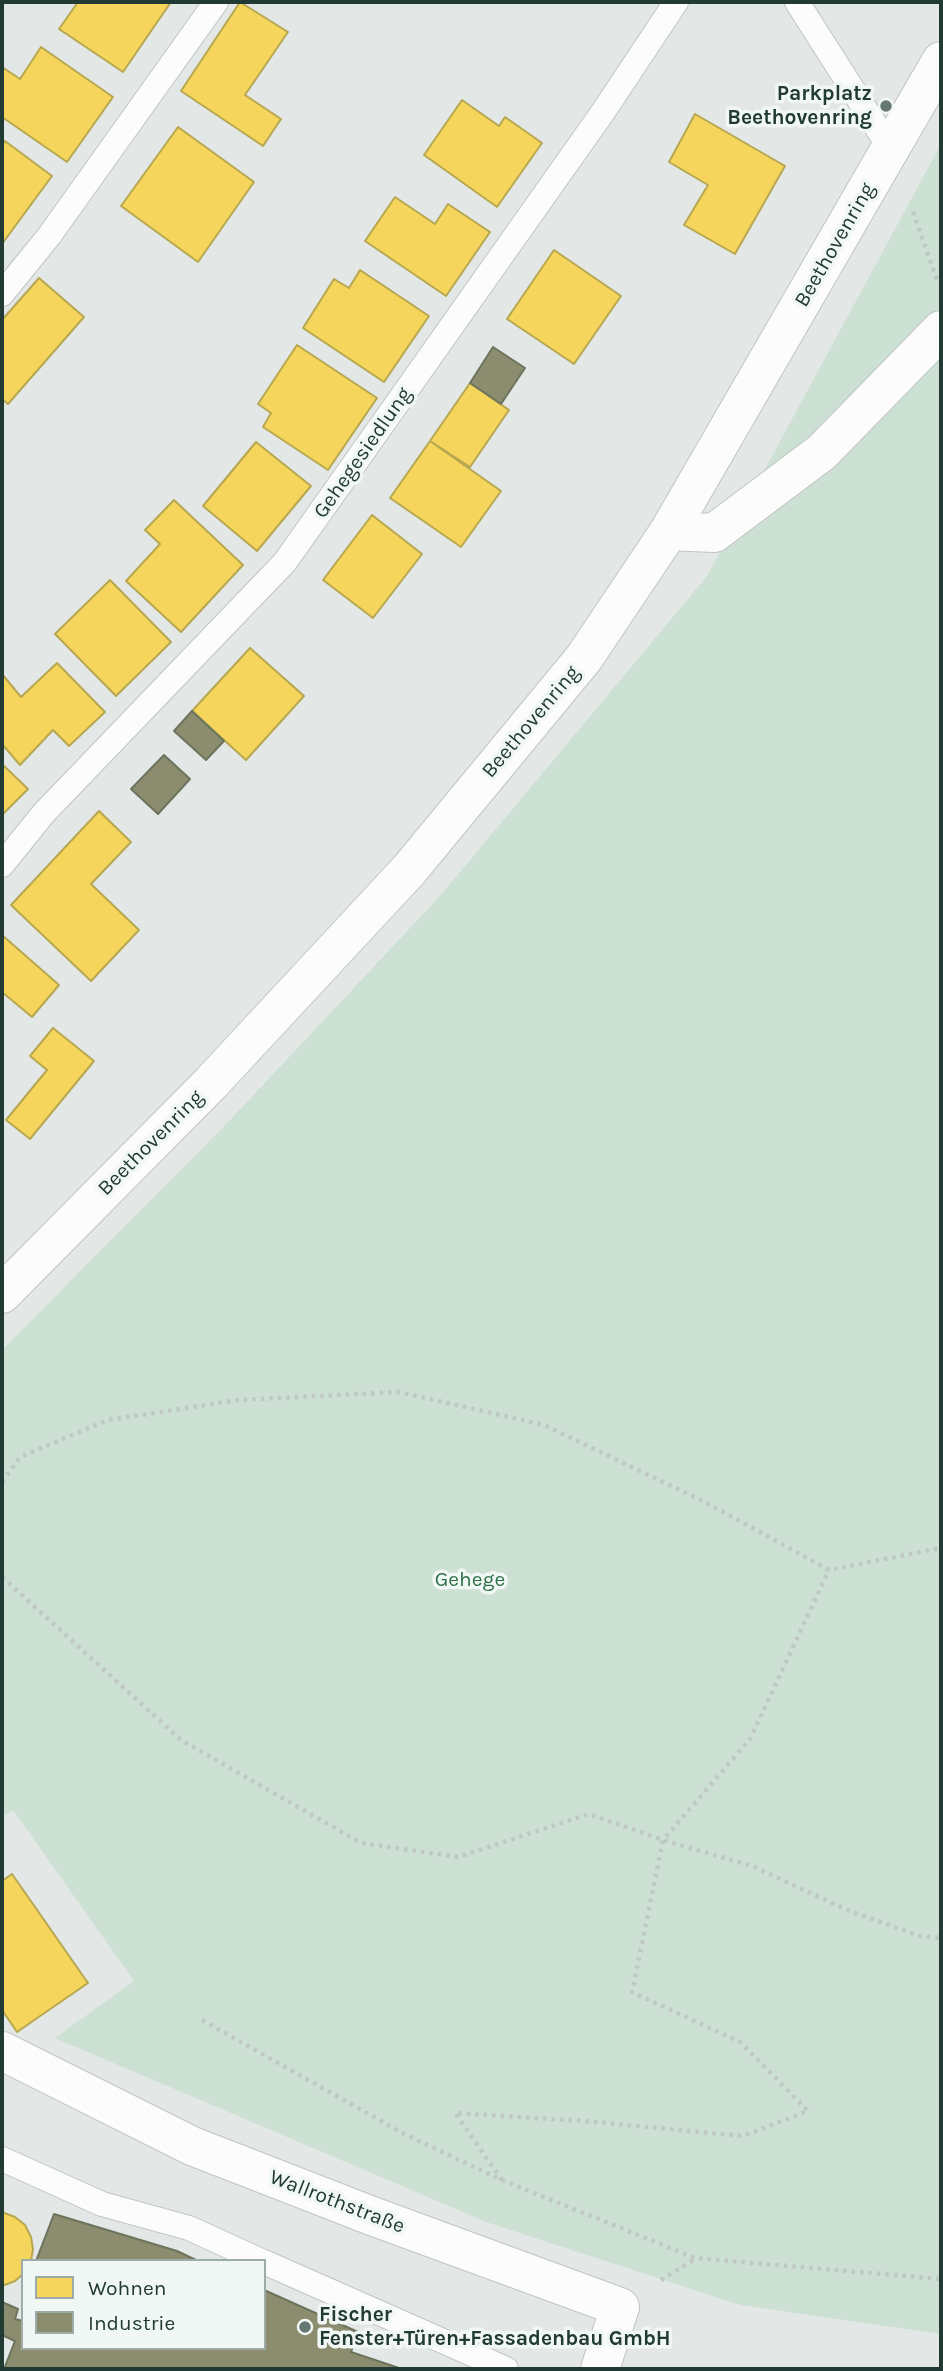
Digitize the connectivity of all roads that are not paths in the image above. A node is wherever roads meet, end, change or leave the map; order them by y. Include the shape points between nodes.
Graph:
1 (216, 2) edge
2 (676, 2) edge
3 (797, 2) edge
4 (941, 61) edge
5 (891, 150) junction
6 (2, 294) edge
7 (941, 330) edge
8 (669, 531) junction
9 (2, 865) edge
10 (2, 1294) edge
11 (2, 2051) edge
12 (2, 2159) edge
13 (256, 2259) edge
14 (266, 2263) edge
15 (506, 2369) edge
16 (600, 2369) edge

1 - 6 lane via 49,236
2 - 9 lane, Gehegesiedlung via 285,562 43,814
3 - 5 lane
4 - 5 street, Beethovenring
5 - 8 street, Beethovenring
7 - 8 street via 822,452 714,533
8 - 10 street, Beethovenring via 584,658 409,870 210,1084
11 - 16 street, Wallrothstraße via 192,2146 620,2307
12 - 13 lane via 102,2204 189,2228
14 - 15 lane

